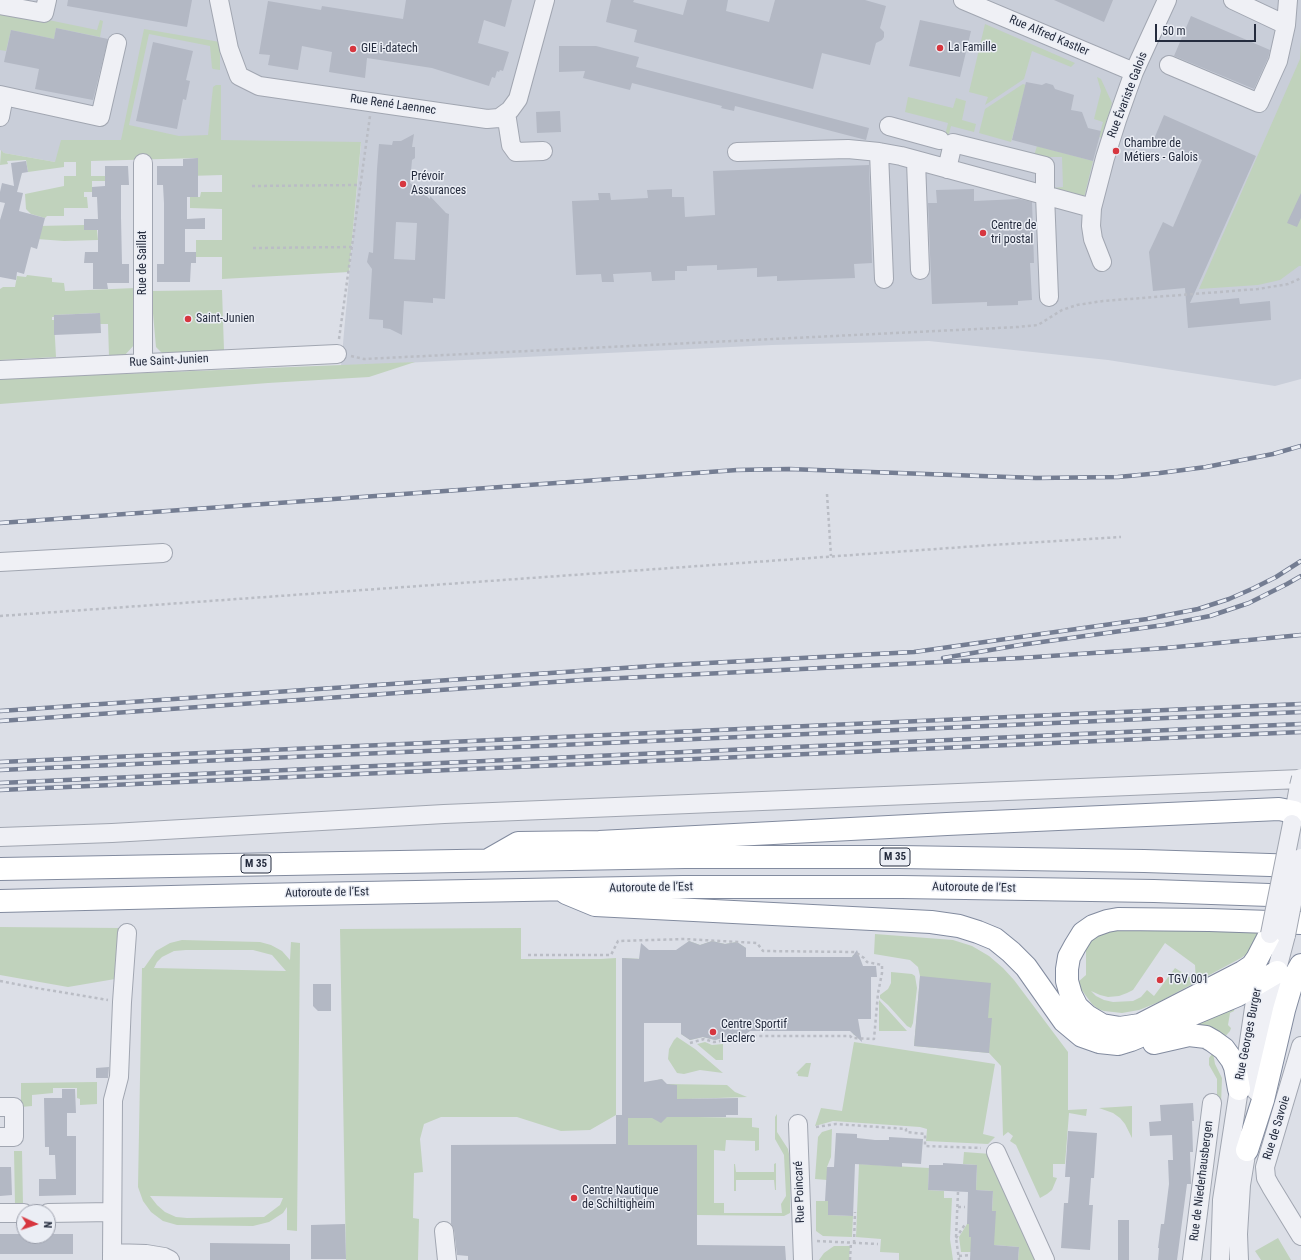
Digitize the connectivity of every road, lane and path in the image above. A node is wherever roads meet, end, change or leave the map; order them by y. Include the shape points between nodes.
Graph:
1 (47, 0) edge
2 (219, 0) edge
3 (546, 0) edge
4 (963, 0) edge
5 (1167, 0) edge
6 (1232, 0) edge
7 (1288, 0) edge
8 (0, 5) edge
9 (1286, 25) junction
10 (117, 43) dead end
11 (1169, 65) dead end
12 (1134, 72) junction
13 (2, 96) edge
14 (372, 102) junction
15 (506, 113) junction
16 (0, 117) edge
17 (889, 126) dead end
18 (915, 133) junction
19 (940, 140) dead end
20 (543, 151) dead end
21 (737, 152) dead end
22 (879, 152) junction
23 (912, 159) junction
24 (143, 163) dead end
25 (947, 169) junction
26 (361, 185) junction
27 (252, 186) dead end
28 (1045, 195) junction
29 (1092, 208) junction
30 (353, 247) junction
31 (253, 248) dead end
32 (1102, 262) dead end
33 (920, 270) dead end
34 (1301, 278) edge
35 (884, 279) dead end
36 (1049, 297) dead end
37 (337, 354) junction
38 (143, 362) junction
39 (0, 370) edge
40 (827, 494) dead end
41 (1121, 537) dead end
42 (163, 553) dead end
43 (831, 556) junction
44 (0, 562) edge
45 (0, 616) edge
46 (1300, 781) edge
47 (1296, 819) edge
48 (0, 837) edge
49 (1301, 858) edge
50 (489, 860) junction
51 (1301, 866) edge
52 (0, 870) edge
53 (558, 890) junction
54 (1301, 896) edge
55 (0, 901) edge
56 (874, 919) junction
57 (1286, 931) edge
58 (127, 932) dead end
59 (528, 954) dead end
60 (1301, 965) edge
61 (1268, 977) junction
62 (0, 981) edge
63 (122, 1002) junction
64 (690, 1043) dead end
65 (1300, 1052) edge
66 (1239, 1089) junction
67 (1212, 1103) dead end
68 (0, 1107) edge
69 (798, 1124) dead end
70 (816, 1127) dead end
71 (7, 1137) edge
72 (1247, 1150) junction
73 (996, 1152) joint
74 (958, 1192) dead end
75 (958, 1207) junction
76 (965, 1207) dead end
77 (112, 1212) junction
78 (855, 1212) dead end
79 (16, 1213) edge
80 (56, 1213) edge
81 (0, 1214) edge
82 (966, 1222) dead end
83 (444, 1231) dead end
84 (1301, 1236) edge
85 (956, 1238) junction
86 (802, 1240) junction
87 (853, 1242) junction
88 (878, 1244) dead end
89 (970, 1255) dead end
90 (958, 1256) junction
91 (112, 1257) edge
92 (1219, 1259) edge
93 (170, 1260) edge
94 (447, 1260) edge
95 (803, 1260) edge
96 (850, 1260) edge
97 (959, 1260) edge
98 (1045, 1260) edge
99 (1192, 1260) edge
100 (1239, 1260) edge

1 - 8 street via 44,13
2 - 14 street, Rue René Laennec via 229,49 239,76 259,86
3 - 15 street via 518,99
4 - 12 street, Rue Alfred Kastler
5 - 12 street, Rue Évariste Galois
6 - 9 street
7 - 9 street
9 - 11 street via 1278,61 1259,103
10 - 13 street via 100,117
12 - 29 street, Rue Évariste Galois via 1114,126
13 - 16 street
14 - 15 street, Rue René Laennec via 487,119 499,118
14 - 26 path
15 - 20 street via 511,145 516,152
17 - 18 street
18 - 19 street
18 - 23 street
21 - 22 street via 848,149
22 - 23 street
22 - 35 street
23 - 25 street
23 - 33 street
24 - 38 street, Rue de Saillat
25 - 28 street
25 - 28 street via 953,143 1045,166
26 - 27 path
26 - 30 path
28 - 29 street
28 - 36 street
29 - 32 street, Rue Évariste Galois via 1093,239
30 - 31 path
30 - 37 path
34 - 37 path via 1288,284 1258,290 1077,305 1062,310 1038,325 1018,328 364,359
37 - 38 street, Rue Saint-Junien
38 - 39 street, Rue Saint-Junien
40 - 43 path
41 - 43 path
42 - 44 street
43 - 45 path
46 - 47 street, Rue Georges Burger
46 - 48 street via 444,814 120,833
47 - 50 highway via 1279,809 598,842 518,843
47 - 57 street, Rue Georges Burger, bridge
49 - 57 street, Rue Georges Burger, bridge
50 - 51 highway, M 35 via 899,857 1144,860
50 - 52 highway, M 35
53 - 54 highway, Autoroute de l’Est via 902,887
53 - 55 highway, Autoroute de l’Est
53 - 56 highway via 595,905
56 - 61 highway via 959,926 995,939 1026,968 1064,1021 1082,1036 1099,1042 1118,1044 1131,1040 1238,995
56 - 66 highway via 974,941 1013,969 1067,1034 1087,1046 1106,1052 1121,1052 1189,1035 1206,1037 1224,1049 1232,1060
57 - 57 highway via 1243,972 1140,1025 1120,1028 1102,1025 1087,1016 1077,1006 1067,981 1069,957 1083,933 1107,920 1209,920
57 - 61 street, Rue Georges Burger
58 - 63 street
59 - 64 path via 611,955 618,941 685,939 757,943 762,951 855,952 867,962 882,965 874,1039 850,1036 751,1036 738,1042 714,1042 704,1039
60 - 72 highway via 1293,979 1263,1100
61 - 66 street, Rue Georges Burger via 1255,1001 1246,1062
61 - 72 street, Rue Georges Burger via 1269,1000
62 - 63 path
63 - 77 street via 119,1077 114,1100
65 - 84 street, Rue de Savoie via 1265,1166 1266,1178
66 - 92 street, Rue Georges Burger via 1222,1200
67 - 99 street, Rue de Niederhausbergen
68 - 71 street via 14,1107
69 - 86 street, Rue Poincaré
70 - 73 path via 836,1124 906,1129 906,1132 925,1134 925,1146 986,1149
72 - 100 street, Rue Georges Burger via 1241,1192
73 - 98 street
74 - 75 path
75 - 76 path
75 - 85 path
77 - 80 street
77 - 91 street
78 - 87 path
79 - 81 street
82 - 85 path
83 - 94 street
85 - 90 path
86 - 87 path
86 - 95 street, Rue Poincaré
87 - 88 path
87 - 96 path
89 - 90 path
90 - 97 path
91 - 93 street via 146,1254

